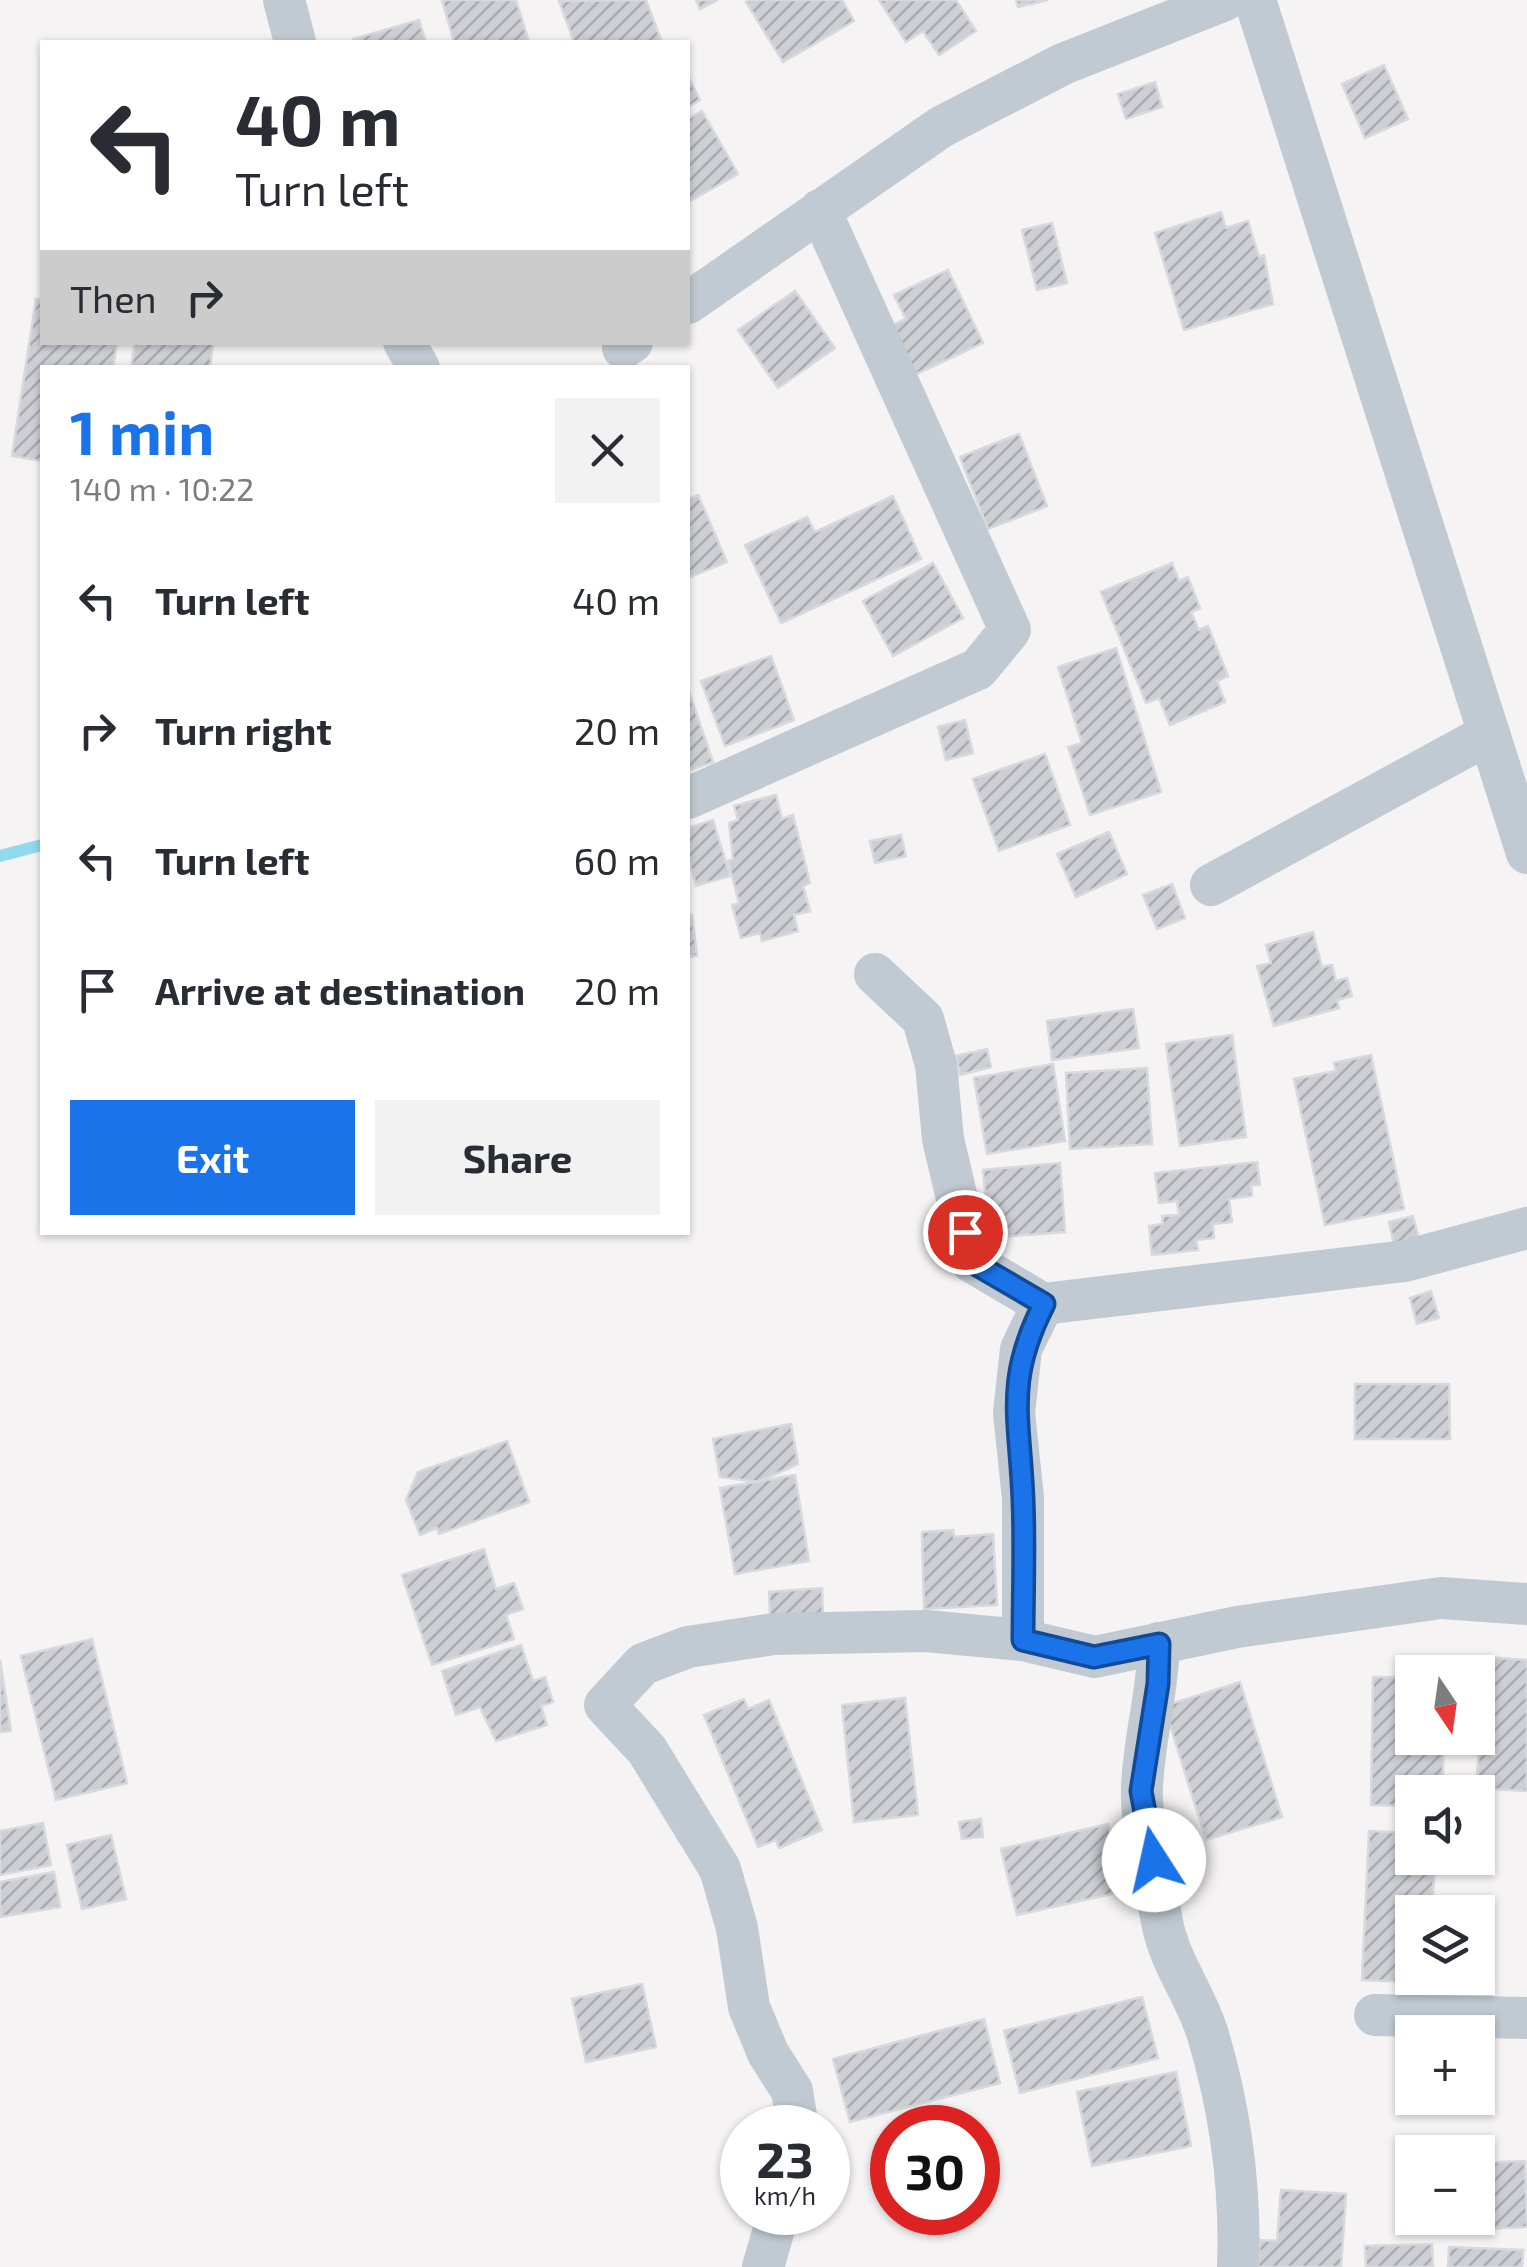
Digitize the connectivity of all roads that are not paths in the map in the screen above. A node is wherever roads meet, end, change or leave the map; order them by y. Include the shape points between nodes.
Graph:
1 (284, 0) edge
2 (1225, 0) edge
3 (1256, 0) edge
4 (294, 40) edge
5 (820, 210) junction
6 (690, 302) edge
7 (1489, 734) junction
8 (690, 797) edge
9 (1527, 853) edge
10 (1211, 885) dead end
11 (875, 974) dead end
12 (1527, 1228) edge
13 (1044, 1304) junction
14 (1527, 1604) edge
15 (1023, 1640) junction
16 (1159, 1644) junction
17 (1375, 2015) dead end
18 (1527, 2018) edge
19 (794, 2105) edge
20 (772, 2235) edge
21 (763, 2267) edge
22 (1238, 2267) edge

1 - 4 street
2 - 5 street via 1063,64 959,118
3 - 7 street
5 - 6 street
5 - 8 street via 1010,630 978,669
7 - 9 street
7 - 10 street
11 - 13 street via 923,1019 972,1262
12 - 13 street via 1406,1261
13 - 15 street via 1021,1349 1014,1413 1023,1498
14 - 16 street via 1441,1598
15 - 16 street via 1094,1657
15 - 19 street via 926,1631 774,1634 688,1647 643,1664 605,1705 647,1750 720,1869 738,1928 748,2007
16 - 22 street via 1141,1791 1171,1958 1207,2031 1228,2112 1241,2204
17 - 18 street
20 - 21 street

